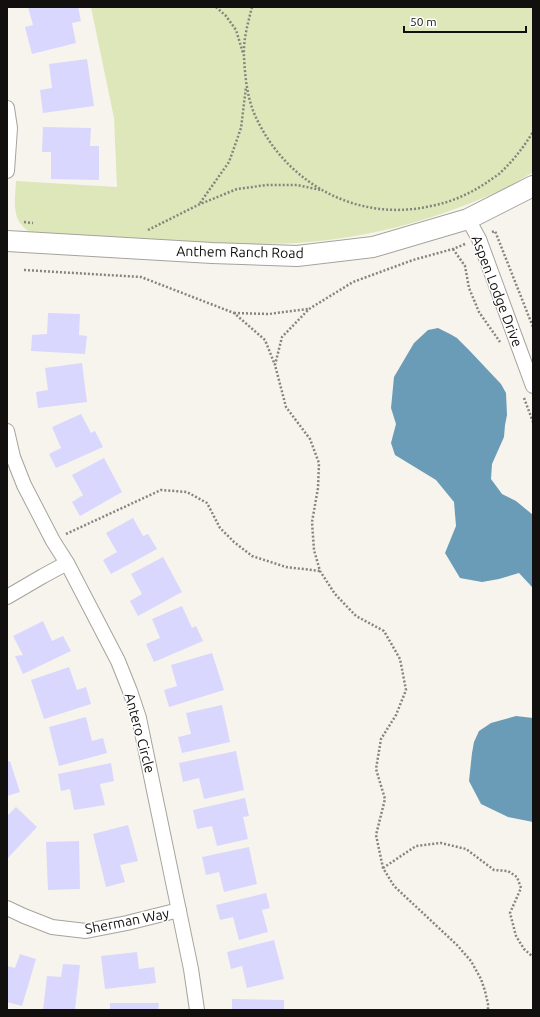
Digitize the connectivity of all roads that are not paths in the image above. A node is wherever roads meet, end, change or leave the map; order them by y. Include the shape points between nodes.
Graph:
1 (7, 108) edge
2 (7, 171) edge
3 (533, 186) edge
4 (468, 220) junction
5 (7, 241) edge
6 (527, 389) edge
7 (7, 431) edge
8 (67, 563) junction
9 (7, 597) edge
10 (7, 908) edge
11 (180, 910) junction
12 (197, 1010) edge

1 - 2 street via 10,128
3 - 4 street, Anthem Ranch Road
4 - 5 street, Anthem Ranch Road via 373,247 297,256
4 - 6 street, Aspen Lodge Drive via 478,239
7 - 8 street, Antero Circle via 13,457 24,485
8 - 9 street
8 - 11 street, Antero Circle via 118,661 139,718
10 - 11 street, Sherman Way via 52,927 86,931
11 - 12 street, Antero Circle

